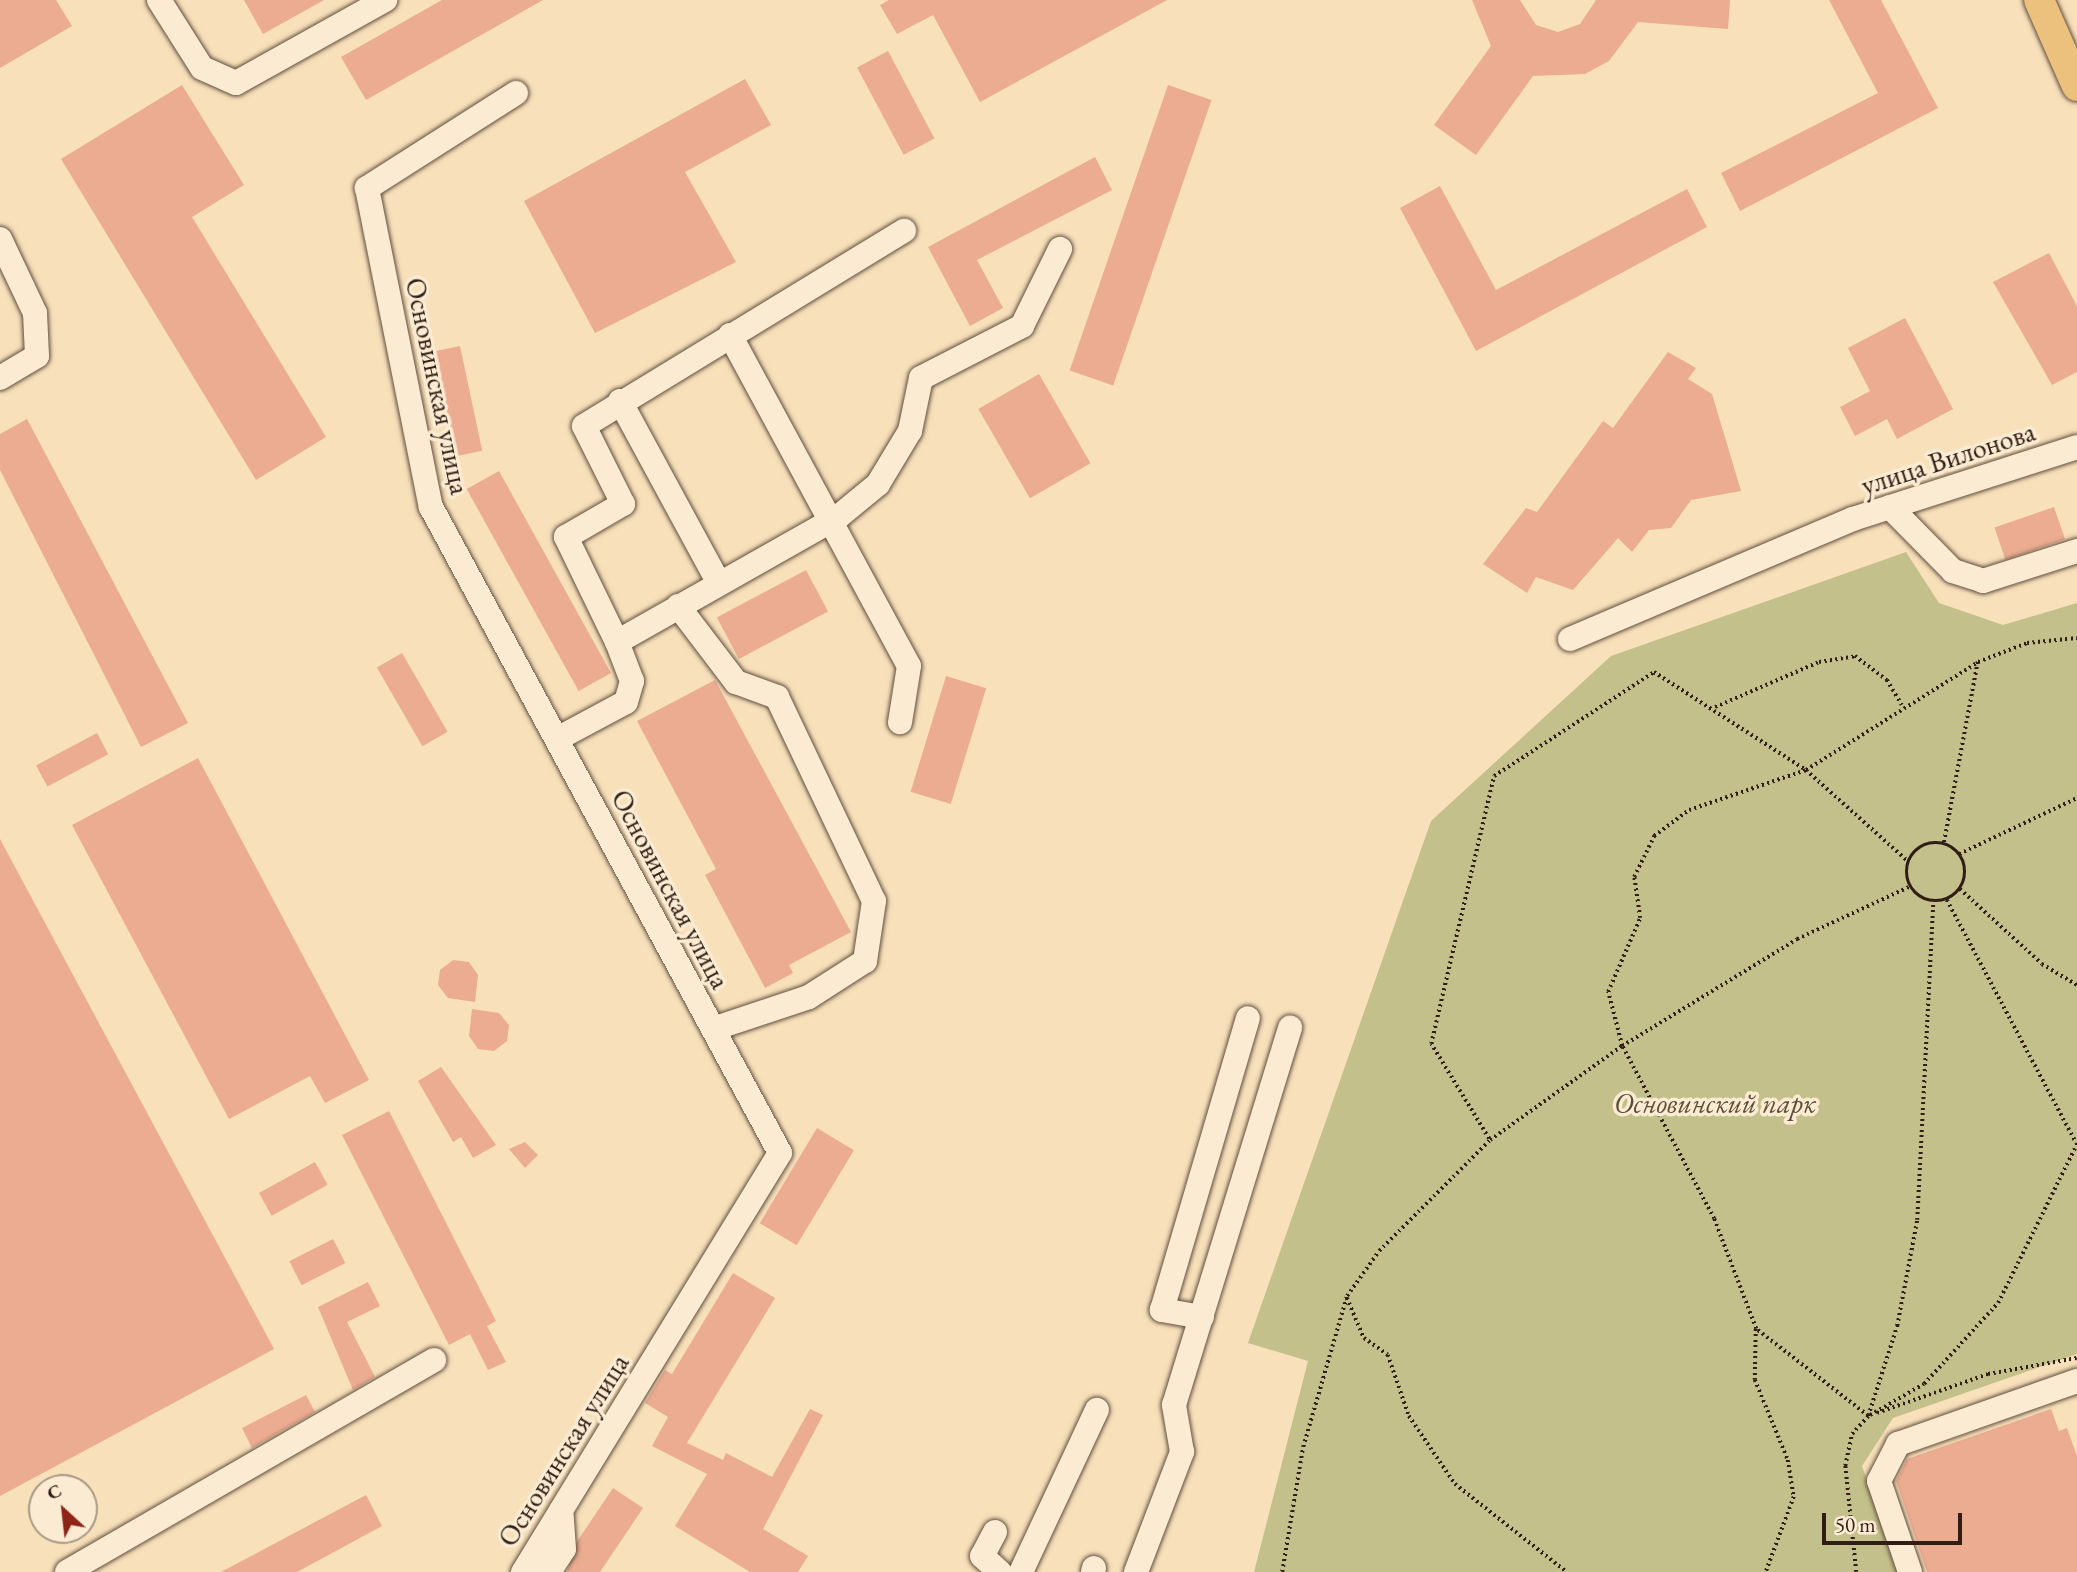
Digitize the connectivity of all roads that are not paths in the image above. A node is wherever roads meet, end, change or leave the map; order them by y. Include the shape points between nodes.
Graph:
1 (159, 0) edge
2 (385, 0) edge
3 (2039, 0) edge
4 (2075, 72) edge
5 (516, 93) dead end
6 (904, 231) dead end
7 (0, 239) edge
8 (1060, 249) dead end
9 (730, 335) junction
10 (0, 378) edge
11 (620, 401) junction
12 (2077, 447) edge
13 (1890, 507) junction
14 (827, 523) junction
15 (2077, 551) edge
16 (719, 583) junction
17 (678, 606) junction
18 (1570, 639) dead end
19 (617, 642) junction
20 (900, 722) dead end
21 (557, 739) junction
22 (1248, 1018) dead end
23 (1290, 1027) dead end
24 (713, 1029) junction
25 (1202, 1317) junction
26 (433, 1360) dead end
27 (2077, 1381) edge
28 (1097, 1410) dead end
29 (561, 1510) junction
30 (995, 1532) dead end
31 (67, 1572) edge
32 (523, 1572) edge
33 (549, 1572) edge
34 (1000, 1572) edge
35 (1021, 1572) edge
36 (1136, 1572) edge
37 (1910, 1572) edge

1 - 2 street via 202,68 236,83
3 - 4 main road
5 - 21 street, Основинская улица via 367,188 431,507
6 - 9 street
7 - 10 street via 35,313 37,356
8 - 14 street via 1022,326 921,379 910,431 878,484
9 - 11 street
9 - 14 street
11 - 16 street
11 - 19 street via 584,426 623,504 566,537
12 - 13 street, улица Вилонова
13 - 15 street via 1953,571 1983,582
13 - 18 street, улица Вилонова
14 - 16 street
14 - 20 street via 909,666
16 - 17 street
17 - 19 street
17 - 24 street via 736,682 777,697 874,901 865,961 809,997
19 - 21 street via 632,681 626,702
21 - 24 street, Основинская улица
22 - 25 street via 1162,1310
23 - 25 street
24 - 29 street, Основинская улица via 780,1153
25 - 36 street via 1174,1405 1182,1452
26 - 31 street
27 - 37 street via 1898,1444 1879,1481
28 - 35 street
29 - 32 street, Основинская улица
29 - 33 street via 564,1549
30 - 34 street via 982,1556

